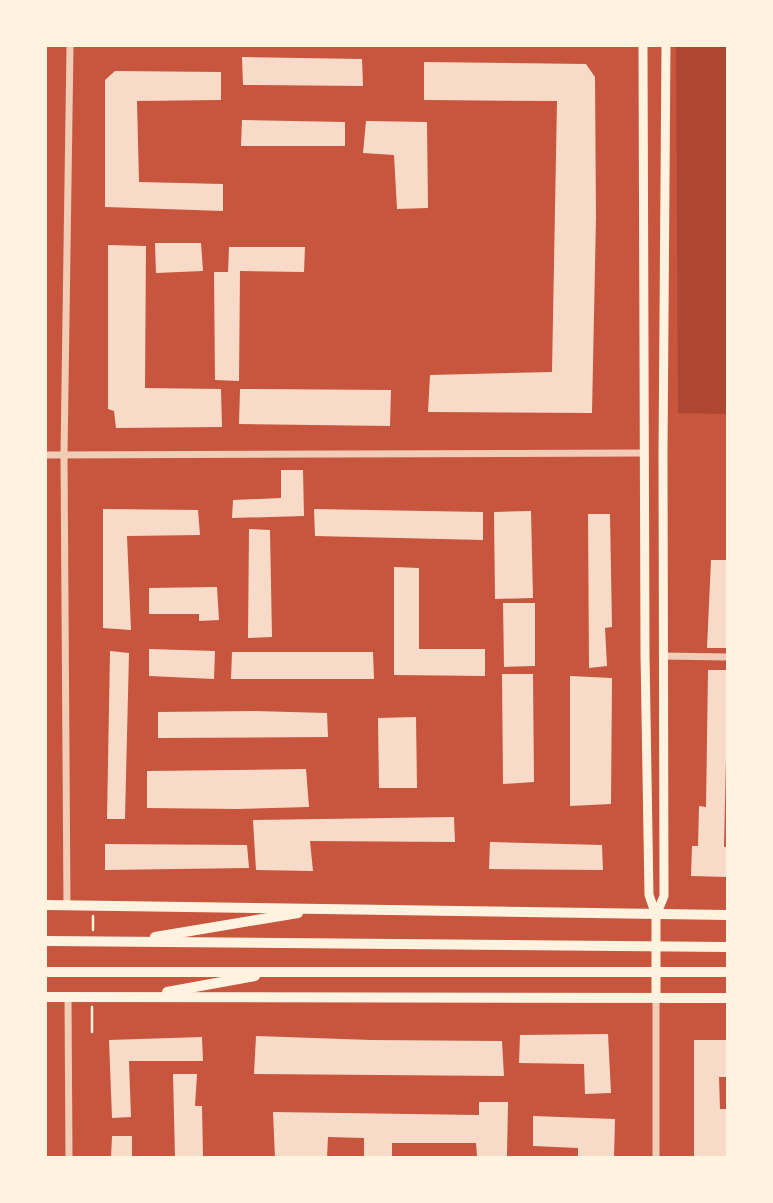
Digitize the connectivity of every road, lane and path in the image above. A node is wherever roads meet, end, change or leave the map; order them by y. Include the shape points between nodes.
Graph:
1 (70, 46) edge
2 (643, 46) edge
3 (666, 46) edge
4 (644, 453) junction
5 (46, 455) edge
6 (64, 455) junction
7 (663, 656) junction
8 (727, 657) edge
9 (46, 905) edge
10 (67, 906) junction
11 (323, 908) junction
12 (656, 915) junction
13 (727, 915) edge
14 (46, 941) edge
15 (129, 942) junction
16 (727, 947) edge
17 (283, 971) junction
18 (46, 972) edge
19 (727, 972) edge
20 (141, 996) junction
21 (46, 997) edge
22 (68, 997) junction
23 (656, 997) junction
24 (727, 998) edge
25 (69, 1157) edge
26 (656, 1157) edge

1 - 6 street
2 - 4 main road
3 - 7 main road
4 - 6 street
4 - 12 main road via 649,895
5 - 6 street
6 - 10 street
7 - 8 street
7 - 12 main road via 664,896
9 - 10 highway
10 - 11 highway
11 - 12 highway
11 - 15 highway
12 - 13 highway
12 - 23 main road
14 - 15 highway
15 - 16 highway
17 - 18 highway
17 - 19 highway
17 - 20 highway
20 - 22 highway
20 - 23 highway
21 - 22 highway
22 - 25 street
23 - 24 highway
23 - 26 street

